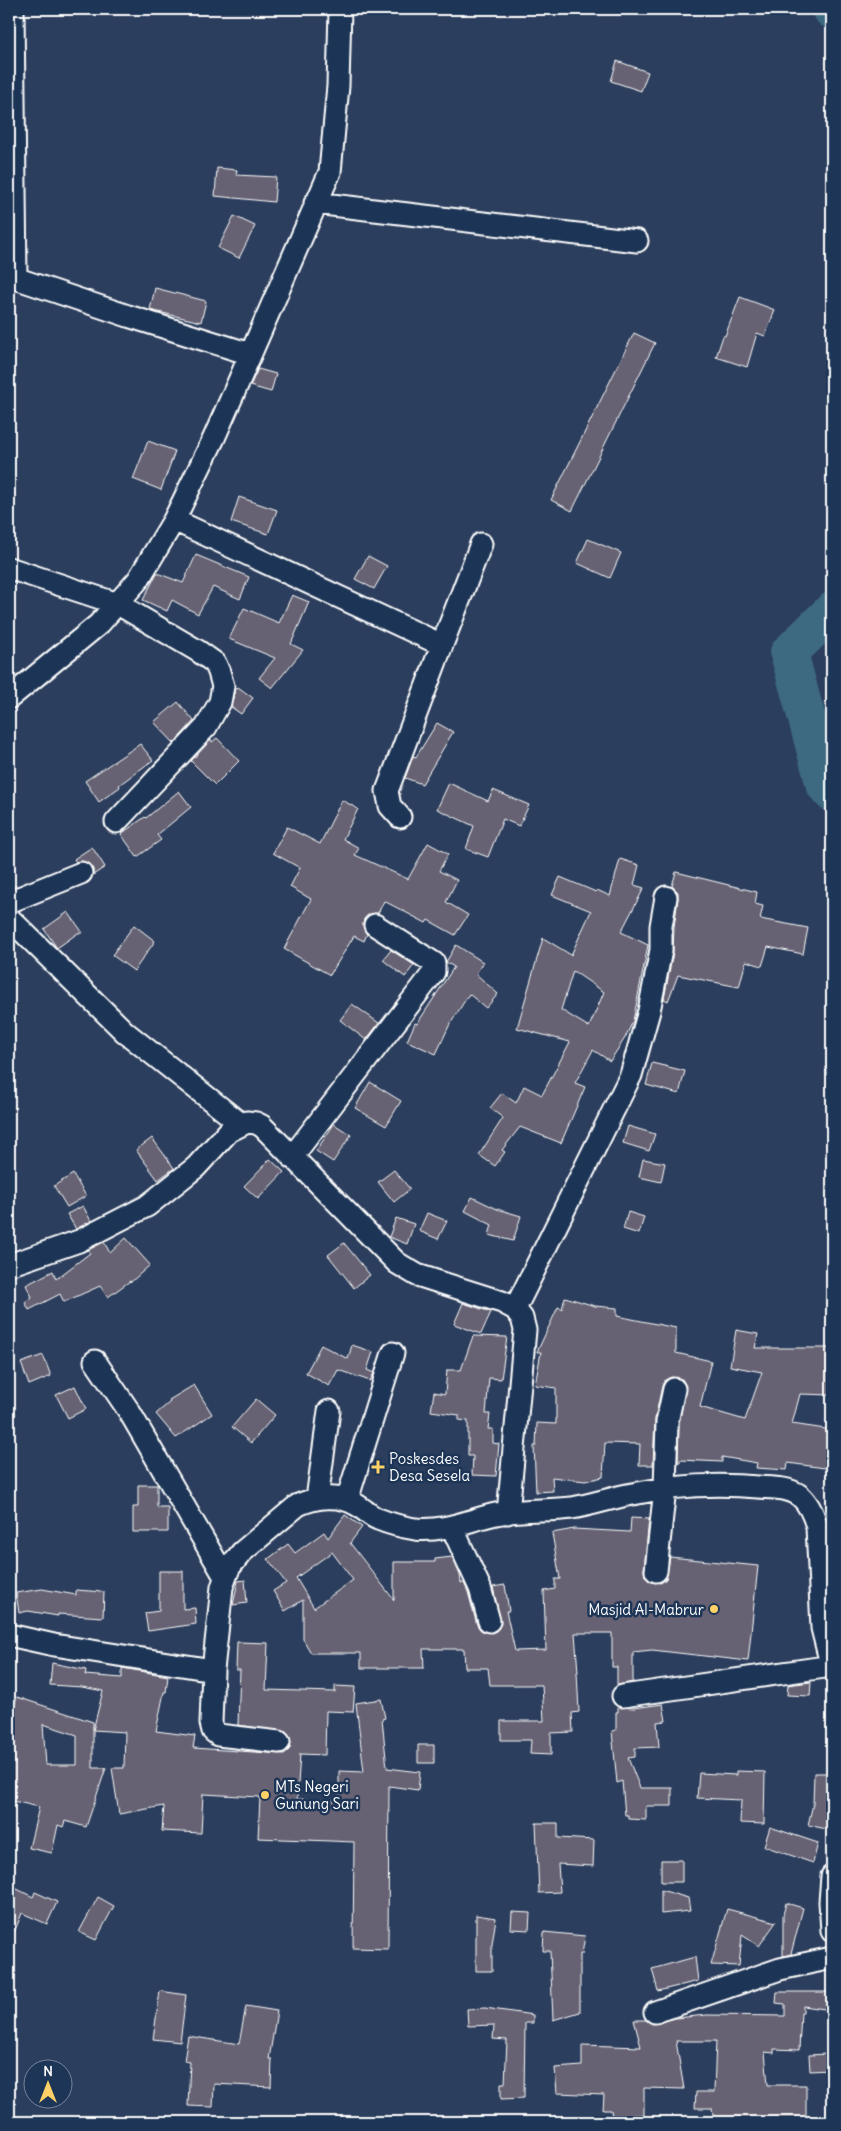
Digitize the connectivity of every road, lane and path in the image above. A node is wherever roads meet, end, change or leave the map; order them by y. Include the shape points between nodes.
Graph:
1 (13, 9) edge
2 (340, 9) edge
3 (315, 203) junction
4 (637, 241) dead end
5 (12, 277) edge
6 (250, 354) junction
7 (174, 520) junction
8 (480, 544) dead end
9 (9, 568) edge
10 (118, 604) junction
11 (442, 645) junction
12 (9, 698) edge
13 (400, 818) dead end
14 (116, 822) dead end
15 (81, 873) dead end
16 (666, 897) dead end
17 (9, 902) edge
18 (9, 918) edge
19 (375, 925) dead end
20 (241, 1124) junction
21 (292, 1157) junction
22 (9, 1265) edge
23 (515, 1309) junction
24 (393, 1353) dead end
25 (95, 1361) dead end
26 (674, 1389) dead end
27 (329, 1411) dead end
28 (665, 1488) junction
29 (317, 1498) junction
30 (347, 1500) junction
31 (508, 1513) junction
32 (452, 1527) junction
33 (825, 1560) edge
34 (656, 1571) dead end
35 (225, 1577) junction
36 (489, 1622) dead end
37 (9, 1635) edge
38 (832, 1667) edge
39 (213, 1670) junction
40 (623, 1696) dead end
41 (279, 1742) dead end
42 (832, 1876) edge
43 (832, 1931) edge
44 (832, 1958) edge
45 (654, 2012) dead end

1 - 5 street
2 - 3 street via 332,161
3 - 4 street
3 - 6 street
5 - 6 street
6 - 7 street
7 - 10 street via 150,562
7 - 11 street
8 - 11 street
9 - 10 street
10 - 12 street via 99,624
10 - 14 street via 215,663 223,686 220,702 206,727
11 - 13 street via 387,790 390,806
15 - 17 street
16 - 23 street via 661,950 649,1011 631,1075
18 - 20 street via 125,1032
19 - 21 street via 434,963 434,972
20 - 21 street via 262,1126
20 - 22 street via 229,1131 196,1167 147,1206 78,1242
21 - 23 street via 397,1263 417,1275
23 - 31 street via 525,1330
24 - 30 street
25 - 35 street via 129,1411
26 - 28 street via 667,1422
27 - 29 street
28 - 31 street via 582,1506
28 - 33 street via 737,1485 790,1491 805,1501 815,1519
28 - 34 street
29 - 30 street
29 - 35 street via 298,1505 242,1552 234,1559
30 - 32 street via 378,1519 401,1526 418,1529
31 - 32 street
32 - 36 street via 480,1588
33 - 38 street via 822,1628
35 - 39 street
37 - 39 street
38 - 40 street
39 - 41 street via 213,1731 218,1735
42 - 43 street
44 - 45 street via 780,1969

